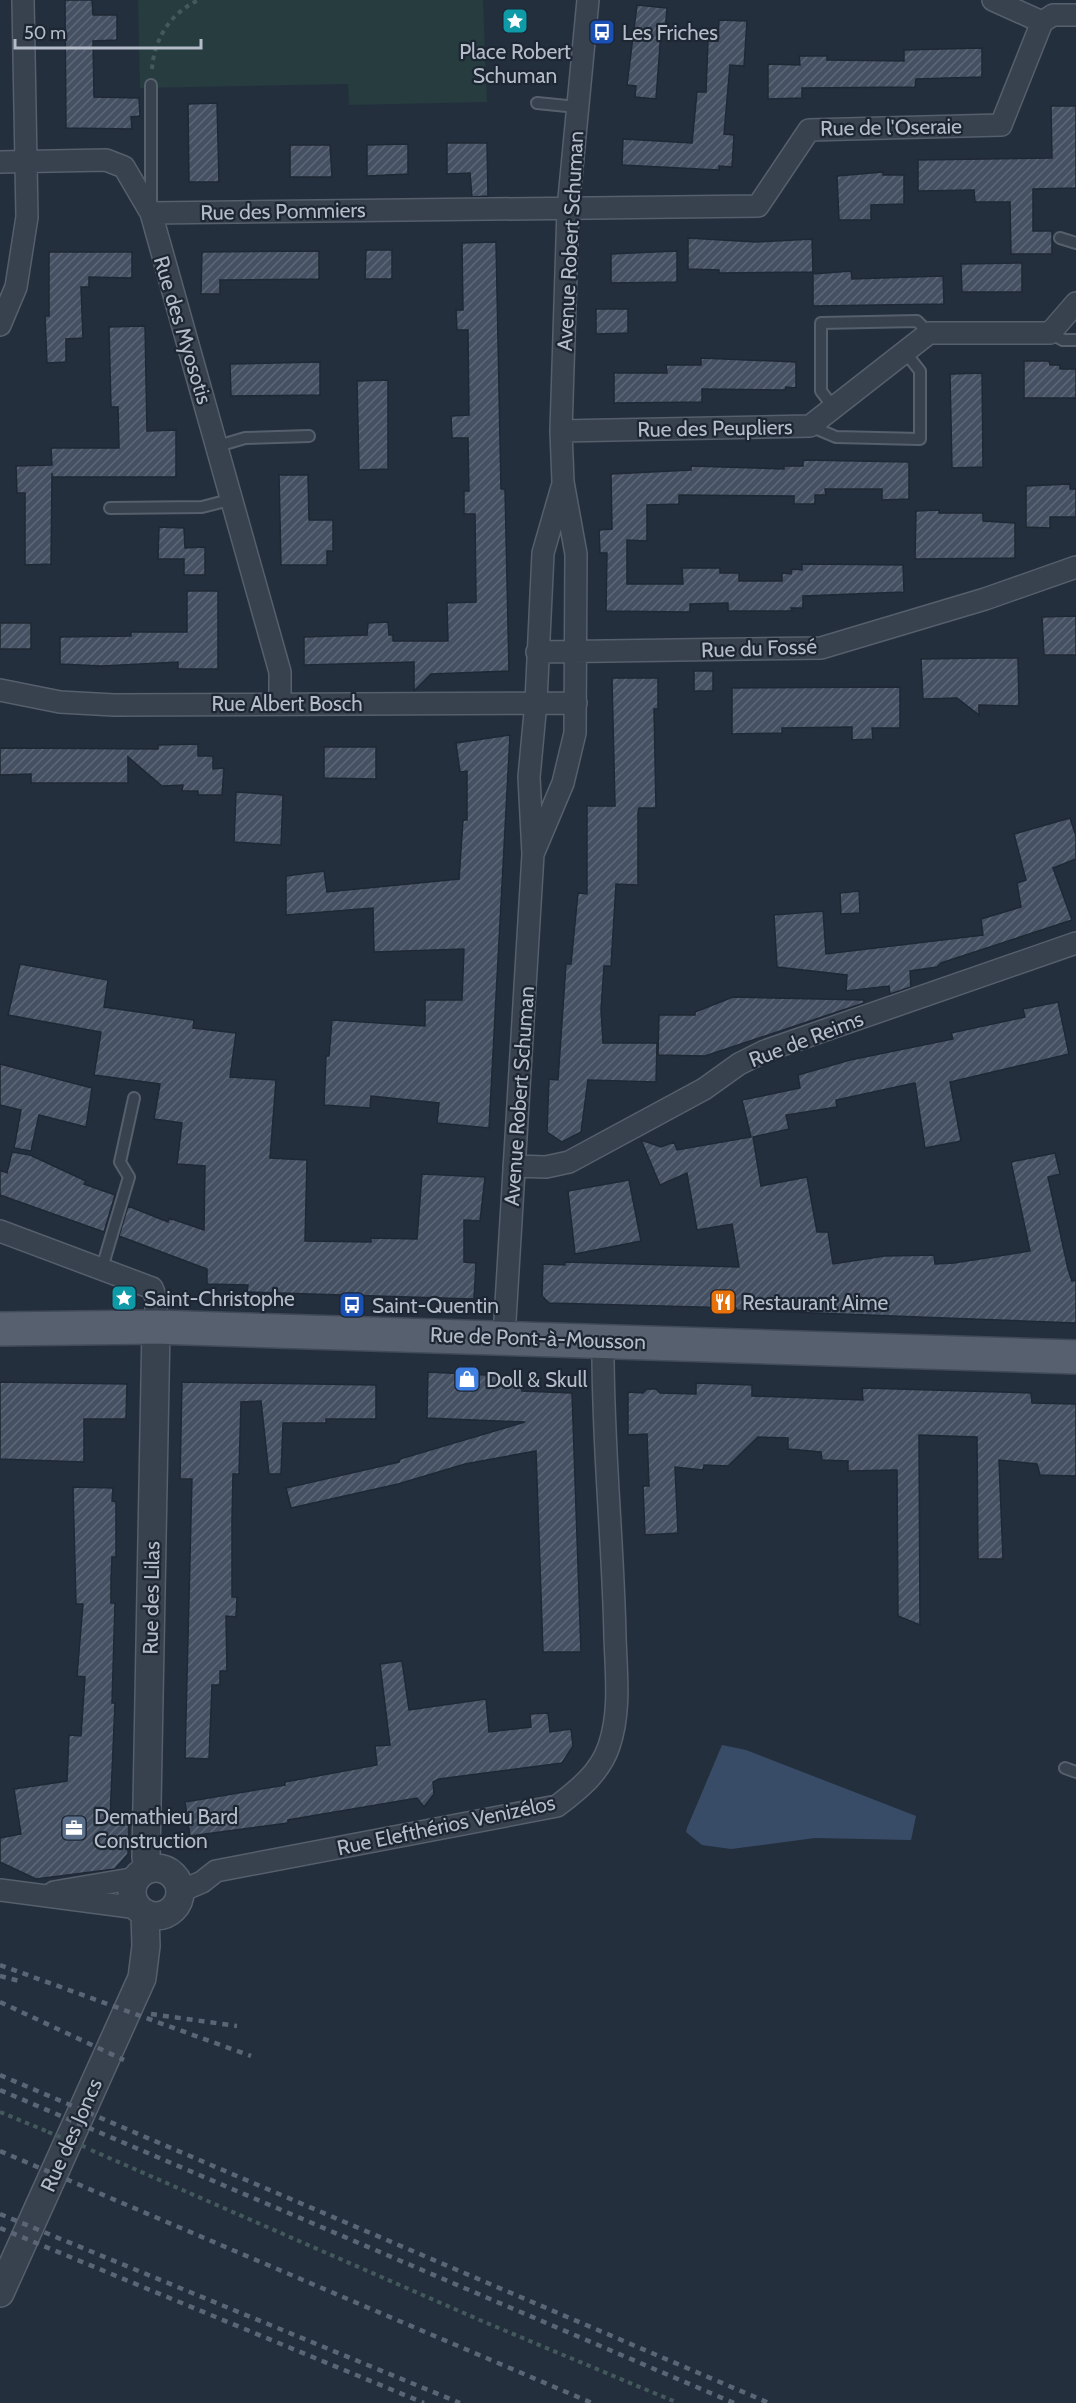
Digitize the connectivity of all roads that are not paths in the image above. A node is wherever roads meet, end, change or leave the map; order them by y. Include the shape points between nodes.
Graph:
1 (23, 0) edge
2 (588, 0) edge
3 (993, 0) edge
4 (1076, 15) edge
5 (1042, 22) junction
6 (151, 85) road end
7 (537, 103) dead end
8 (577, 107) junction
9 (0, 162) edge
10 (26, 162) junction
11 (568, 209) junction
12 (151, 213) junction
13 (1060, 238) dead end
14 (1076, 243) edge
15 (1076, 303) edge
16 (0, 325) edge
17 (929, 333) junction
18 (1050, 333) junction
19 (1076, 340) edge
20 (905, 352) junction
21 (834, 408) junction
22 (810, 426) junction
23 (561, 431) junction
24 (309, 436) dead end
25 (218, 446) junction
26 (564, 482) junction
27 (233, 499) junction
28 (110, 508) dead end
29 (1076, 567) edge
30 (537, 652) junction
31 (577, 652) junction
32 (0, 690) edge
33 (536, 702) junction
34 (280, 703) junction
35 (576, 703) junction
36 (533, 854) junction
37 (1076, 943) edge
38 (134, 1098) dead end
39 (514, 1166) junction
40 (0, 1231) edge
41 (102, 1268) junction
42 (156, 1327) junction
43 (0, 1329) edge
44 (504, 1337) junction
45 (603, 1341) junction
46 (1076, 1357) edge
47 (143, 1873) junction
48 (0, 1890) edge
49 (30, 1896) junction
50 (158, 1906) junction
51 (0, 2293) edge

1 - 10 street
2 - 8 street, Avenue Robert Schuman
3 - 5 street
4 - 5 street via 1053,15
5 - 11 street, Rue de l'Oseraie via 1002,125 809,129 758,206
6 - 12 lane
7 - 8 lane
8 - 11 street, Avenue Robert Schuman
9 - 10 street
10 - 12 street via 106,160 124,167
10 - 16 street via 27,217 22,260
11 - 12 street, Rue des Pommiers
11 - 23 street, Avenue Robert Schuman
12 - 25 street, Rue des Myosotis
13 - 14 lane
15 - 18 street
17 - 18 street
17 - 20 street, Rue des Peupliers
17 - 21 lane via 917,321 821,323 820,391
18 - 19 lane via 1063,340
20 - 21 street, Rue des Peupliers
20 - 22 lane via 920,371 920,439 836,437
21 - 22 street, Rue des Peupliers
22 - 23 street, Rue des Peupliers
23 - 26 street, Avenue Robert Schuman
24 - 25 lane via 245,438
25 - 27 street, Rue des Myosotis
26 - 30 street, Avenue Robert Schuman via 543,553
26 - 31 street, Avenue Robert Schuman via 576,555
27 - 28 lane via 202,507
27 - 34 street, Rue des Myosotis via 280,672
29 - 31 street, Rue du Fossé via 821,648
30 - 31 street, Rue du Fossé
30 - 33 street, Avenue Robert Schuman
31 - 35 street, Avenue Robert Schuman
32 - 34 street, Rue Albert Bosch via 60,702 114,705
33 - 34 street, Rue Albert Bosch
33 - 35 street, Rue Albert Bosch
33 - 36 street, Avenue Robert Schuman via 529,777
35 - 36 street, Avenue Robert Schuman via 576,733 562,783
36 - 39 street, Avenue Robert Schuman
37 - 39 street, Rue de Reims via 765,1051 704,1089 569,1162 546,1167
38 - 41 lane via 120,1162 129,1177
39 - 44 street, Avenue Robert Schuman
40 - 41 street
41 - 42 street via 152,1288
42 - 43 main road, Rue de Pont-à-Mousson
42 - 44 main road, Rue de Pont-à-Mousson
42 - 47 street, Rue des Lilas
44 - 45 main road, Rue de Pont-à-Mousson
45 - 46 main road, Rue de Pont-à-Mousson
45 - 50 street, Rue Elefthérios Venizélos via 602,1394 614,1565 616,1711 609,1747 587,1784 556,1806 216,1871
47 - 49 street
47 - 50 street, Rue des Lilas via 132,1893
47 - 50 street via 157,1868 171,1872 180,1884
48 - 49 street
49 - 50 street
50 - 51 street, Rue des Joncs via 163,1945 155,1966 142,1978

